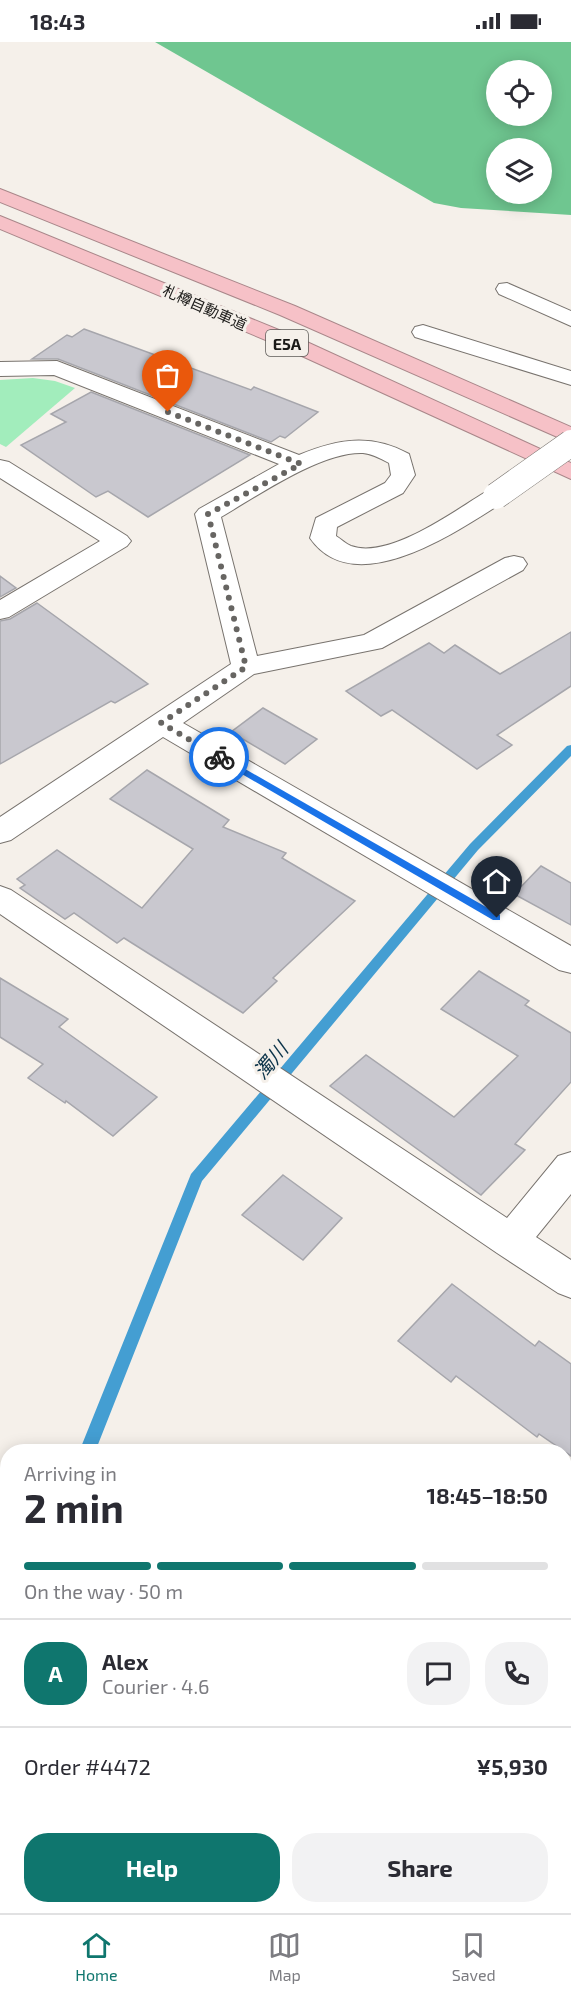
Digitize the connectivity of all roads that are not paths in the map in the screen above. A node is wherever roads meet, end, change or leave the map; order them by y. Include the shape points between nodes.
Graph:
1 (0, 195) edge
2 (0, 222) edge
3 (507, 290) dead end
4 (571, 319) edge
5 (423, 332) dead end
6 (0, 369) edge
7 (571, 378) edge
8 (571, 436) edge
9 (571, 443) edge
10 (301, 464) junction
11 (0, 466) edge
12 (571, 472) edge
13 (514, 564) dead end
14 (0, 611) edge
15 (246, 667) junction
16 (161, 723) junction
17 (0, 832) edge
18 (0, 898) edge
19 (571, 961) edge
20 (571, 1167) edge
21 (510, 1241) junction
22 (571, 1281) edge

1 - 8 highway, 札樽自動車道 / E5A via 131,245
2 - 12 highway, 札樽自動車道 / E5A via 467,422
3 - 4 street
5 - 7 street
6 - 10 street via 57,368
9 - 10 street, bridge via 496,496 408,548 386,555 354,556 332,548 323,538 325,523 394,488 403,475 400,459 380,448 356,446
10 - 15 street via 208,514
11 - 14 street via 118,541
13 - 15 street via 372,642
15 - 16 street
16 - 17 street
16 - 19 street
18 - 21 street
20 - 21 street
21 - 22 street

